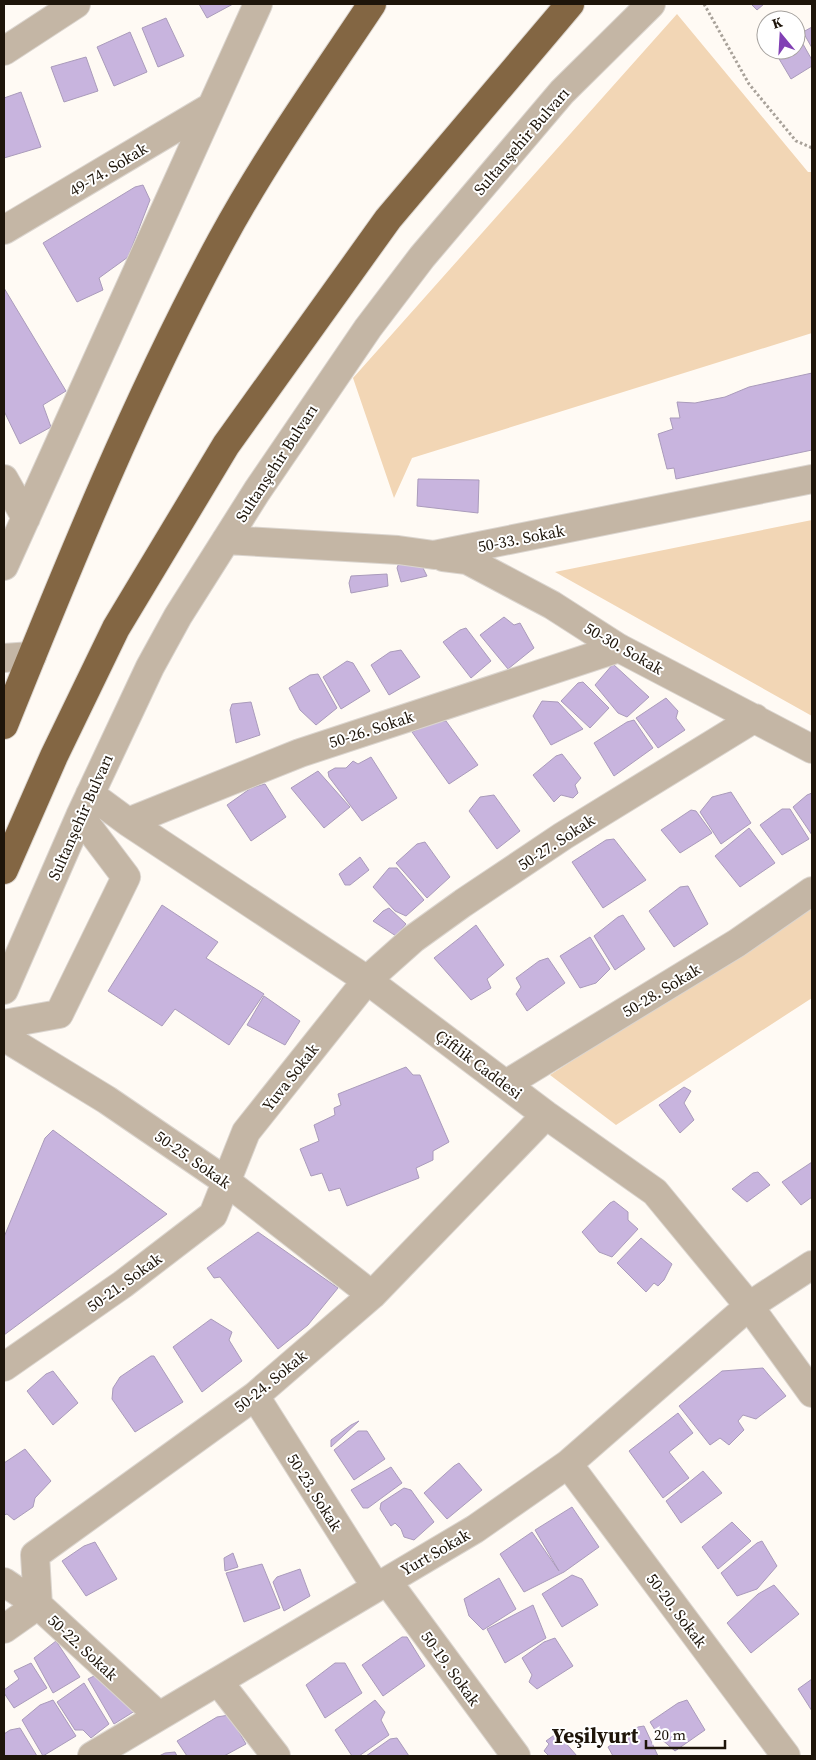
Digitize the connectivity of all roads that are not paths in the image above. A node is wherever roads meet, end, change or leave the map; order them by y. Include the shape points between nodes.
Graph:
1 (76, 4) edge
2 (258, 4) edge
3 (372, 4) edge
4 (570, 4) edge
5 (651, 4) edge
6 (4, 50) edge
7 (212, 107) junction
8 (4, 230) edge
9 (4, 479) edge
10 (812, 479) edge
11 (26, 518) junction
12 (226, 540) junction
13 (434, 555) junction
14 (4, 566) edge
15 (619, 648) junction
16 (32, 656) junction
17 (4, 658) edge
18 (755, 718) junction
19 (4, 725) edge
20 (812, 749) edge
21 (85, 805) junction
22 (128, 822) junction
23 (4, 870) edge
24 (812, 891) edge
25 (367, 980) junction
26 (4, 990) edge
27 (4, 1024) edge
28 (4, 1037) edge
29 (506, 1084) junction
30 (546, 1115) junction
31 (227, 1182) junction
32 (812, 1265) edge
33 (372, 1295) junction
34 (749, 1306) junction
35 (4, 1367) edge
36 (812, 1393) edge
37 (255, 1396) junction
38 (568, 1464) junction
39 (4, 1582) edge
40 (381, 1584) junction
41 (38, 1605) junction
42 (4, 1629) edge
43 (218, 1681) junction
44 (159, 1716) junction
45 (92, 1756) edge
46 (276, 1756) edge
47 (516, 1756) edge
48 (786, 1756) edge

1 - 6 street
2 - 7 street
3 - 16 highway via 276,146 221,240 118,452
4 - 23 highway via 388,219 226,445 116,628 54,756
5 - 12 street, Sultanşehir Bulvarı via 562,92 422,258 341,366
7 - 8 street, 49-74. Sokak
7 - 11 street
9 - 11 street
10 - 13 street, 50-33. Sokak
11 - 14 street
12 - 13 street, 50-33. Sokak
12 - 21 street, Sultanşehir Bulvarı via 150,667
13 - 15 street, 50-30. Sokak via 467,560 552,605
15 - 18 street, 50-30. Sokak
15 - 22 street, 50-26. Sokak via 300,753
16 - 17 street
16 - 19 highway
18 - 20 street, 50-30. Sokak
18 - 25 street, 50-27. Sokak via 564,836 463,903 413,939
21 - 22 street, Çiftlik Caddesi
21 - 26 street, Sultanşehir Bulvarı
21 - 27 street via 126,877 59,1014
22 - 25 street, Çiftlik Caddesi
24 - 29 street, 50-28. Sokak via 737,943
25 - 29 street, Çiftlik Caddesi
25 - 31 street, Yuva Sokak via 246,1132
28 - 31 street, 50-25. Sokak via 107,1100
29 - 30 street, Çiftlik Caddesi
30 - 33 street, 50-24. Sokak
30 - 34 street, Çiftlik Caddesi via 655,1192
31 - 33 street, 50-25. Sokak
31 - 35 street, 50-21. Sokak via 213,1215 123,1284
32 - 34 street, Yurt Sokak
33 - 37 street, 50-24. Sokak
34 - 36 street, Çiftlik Caddesi
34 - 38 street, Yurt Sokak
37 - 40 street, 50-23. Sokak
37 - 41 street, 50-24. Sokak via 35,1555
38 - 40 street, Yurt Sokak via 475,1529
38 - 48 street, 50-20. Sokak
39 - 41 street, 50-22. Sokak
40 - 43 street, Yurt Sokak
40 - 47 street, 50-19. Sokak
41 - 42 street
41 - 44 street, 50-22. Sokak
43 - 44 street, Yurt Sokak
43 - 46 street
44 - 45 street, Yurt Sokak

